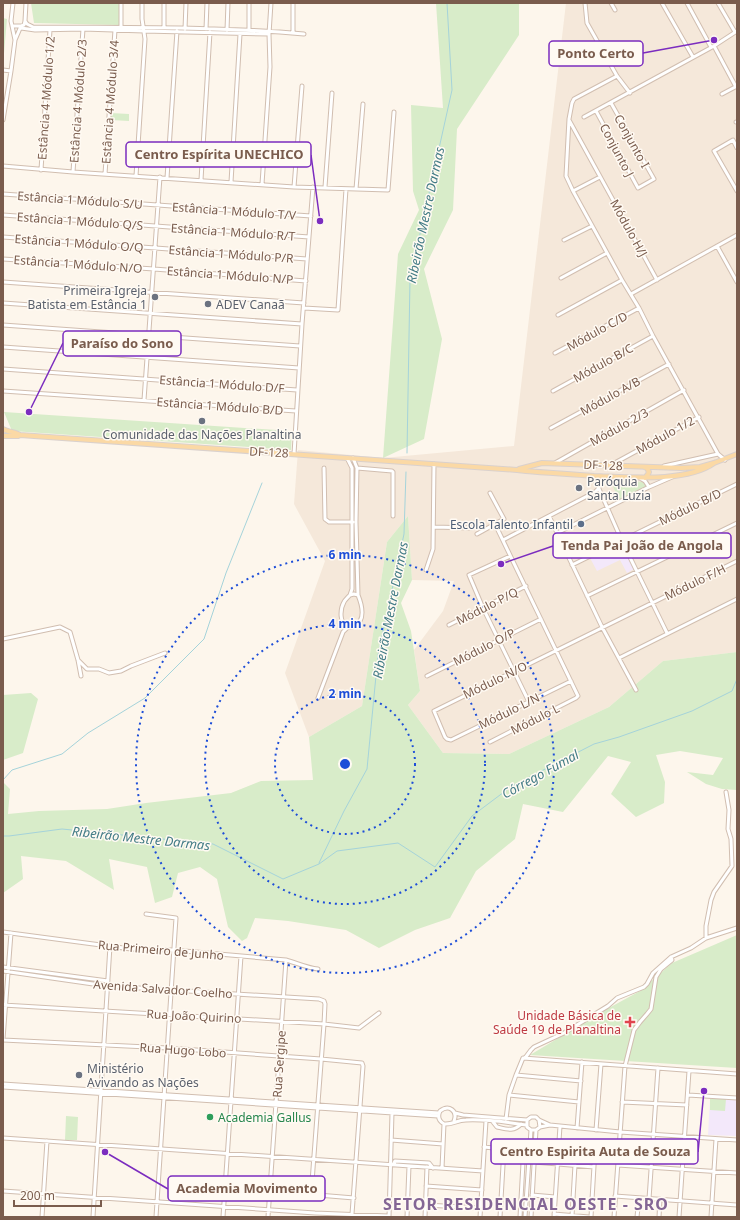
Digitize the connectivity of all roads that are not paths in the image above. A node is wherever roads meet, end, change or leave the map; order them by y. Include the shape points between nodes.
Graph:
1 (13, 3) edge
2 (26, 3) edge
3 (121, 3) edge
4 (142, 3) edge
5 (164, 3) edge
6 (186, 3) edge
7 (207, 3) edge
8 (228, 3) edge
9 (249, 3) edge
10 (271, 3) edge
11 (293, 3) edge
12 (585, 3) edge
13 (611, 3) edge
14 (662, 3) edge
15 (687, 3) edge
16 (718, 3) edge
17 (615, 10) dead end
18 (25, 21) junction
19 (12, 26) junction
20 (20, 26) junction
21 (121, 28) junction
22 (164, 28) junction
23 (50, 29) junction
24 (144, 29) junction
25 (186, 29) junction
26 (83, 30) junction
27 (115, 30) junction
28 (190, 30) junction
29 (227, 30) junction
30 (249, 30) junction
31 (177, 31) junction
32 (208, 31) junction
33 (269, 32) junction
34 (293, 32) junction
35 (736, 32) edge
36 (240, 34) junction
37 (304, 34) dead end
38 (15, 40) junction
39 (713, 46) junction
40 (692, 57) junction
41 (3, 70) edge
42 (11, 70) junction
43 (617, 76) junction
44 (302, 86) dead end
45 (737, 87) edge
46 (332, 93) dead end
47 (630, 93) junction
48 (722, 94) dead end
49 (611, 103) junction
50 (363, 104) dead end
51 (596, 111) junction
52 (394, 112) dead end
53 (584, 117) dead end
54 (569, 119) junction
55 (3, 120) edge
56 (737, 148) edge
57 (3, 166) edge
58 (41, 170) junction
59 (73, 172) junction
60 (105, 174) junction
61 (136, 176) junction
62 (600, 176) junction
63 (160, 177) junction
64 (167, 178) junction
65 (201, 180) junction
66 (231, 182) junction
67 (262, 184) junction
68 (294, 187) junction
69 (325, 187) junction
70 (313, 188) junction
71 (638, 188) joint
72 (346, 189) junction
73 (356, 189) junction
74 (573, 191) junction
75 (737, 191) edge
76 (3, 194) edge
77 (158, 205) junction
78 (3, 215) edge
79 (311, 216) junction
80 (592, 226) junction
81 (156, 227) junction
82 (737, 236) edge
83 (3, 237) edge
84 (309, 238) junction
85 (564, 240) dead end
86 (717, 246) junction
87 (155, 249) junction
88 (607, 253) junction
89 (3, 259) edge
90 (307, 259) junction
91 (154, 269) junction
92 (561, 278) dead end
93 (622, 280) junction
94 (657, 280) junction
95 (306, 281) junction
96 (3, 282) edge
97 (737, 282) edge
98 (152, 292) junction
99 (631, 294) junction
100 (3, 303) edge
101 (304, 303) junction
102 (304, 308) junction
103 (639, 308) junction
104 (150, 314) junction
105 (558, 316) dead end
106 (302, 324) junction
107 (3, 325) edge
108 (149, 336) junction
109 (653, 336) junction
110 (300, 346) junction
111 (3, 347) edge
112 (555, 354) dead end
113 (147, 357) junction
114 (668, 364) junction
115 (299, 368) junction
116 (3, 369) edge
117 (146, 379) junction
118 (297, 390) junction
119 (684, 390) junction
120 (3, 391) edge
121 (553, 391) dead end
122 (144, 400) junction
123 (296, 411) junction
124 (699, 417) junction
125 (551, 428) dead end
126 (3, 429) edge
127 (3, 436) edge
128 (20, 436) junction
129 (294, 454) junction
130 (718, 454) junction
131 (737, 454) edge
132 (347, 458) junction
133 (353, 458) junction
134 (725, 460) junction
135 (554, 463) junction
136 (714, 463) junction
137 (434, 464) junction
138 (610, 465) junction
139 (644, 467) junction
140 (660, 467) junction
141 (324, 468) dead end
142 (357, 468) junction
143 (516, 470) junction
144 (553, 473) junction
145 (587, 475) junction
146 (676, 475) junction
147 (603, 476) junction
148 (642, 478) junction
149 (352, 482) junction
150 (356, 482) junction
151 (596, 482) junction
152 (737, 484) edge
153 (649, 487) junction
154 (599, 488) junction
155 (490, 493) dead end
156 (607, 508) junction
157 (393, 516) dead end
158 (549, 516) junction
159 (354, 522) junction
160 (737, 523) edge
161 (495, 524) junction
162 (434, 527) junction
163 (472, 528) dead end
164 (557, 532) junction
165 (477, 534) dead end
166 (502, 540) junction
167 (622, 540) junction
168 (352, 555) junction
169 (357, 555) junction
170 (510, 556) junction
171 (737, 561) edge
172 (572, 565) junction
173 (426, 570) dead end
174 (637, 572) junction
175 (526, 586) junction
176 (350, 595) junction
177 (358, 595) junction
178 (587, 596) junction
179 (737, 599) edge
180 (652, 603) junction
181 (484, 608) junction
182 (541, 618) junction
183 (449, 625) dead end
184 (348, 627) junction
185 (602, 627) junction
186 (667, 633) junction
187 (3, 638) edge
188 (499, 639) junction
189 (556, 650) junction
190 (165, 653) dead end
191 (619, 658) junction
192 (78, 660) junction
193 (514, 671) junction
194 (81, 676) dead end
195 (427, 676) dead end
196 (571, 681) junction
197 (636, 690) dead end
198 (318, 698) dead end
199 (529, 702) junction
200 (447, 740) joint
201 (490, 742) dead end
202 (726, 792) dead end
203 (146, 914) dead end
204 (737, 928) edge
205 (3, 932) edge
206 (11, 933) junction
207 (706, 938) junction
208 (110, 946) junction
209 (173, 950) junction
210 (241, 956) junction
211 (671, 957) junction
212 (286, 960) junction
213 (3, 967) edge
214 (318, 969) dead end
215 (8, 970) junction
216 (3, 971) edge
217 (108, 981) junction
218 (107, 986) junction
219 (171, 990) junction
220 (239, 994) junction
221 (283, 997) junction
222 (4, 1005) edge
223 (106, 1011) junction
224 (170, 1014) junction
225 (379, 1014) dead end
226 (237, 1018) junction
227 (282, 1021) junction
228 (324, 1024) junction
229 (3, 1039) edge
230 (104, 1045) junction
231 (168, 1048) junction
232 (235, 1054) junction
233 (279, 1056) junction
234 (524, 1058) junction
235 (321, 1059) junction
236 (582, 1062) junction
237 (601, 1064) junction
238 (624, 1066) junction
239 (658, 1068) junction
240 (689, 1071) junction
241 (737, 1074) edge
242 (516, 1075) junction
243 (580, 1081) junction
244 (3, 1084) edge
245 (3, 1087) edge
246 (101, 1092) junction
247 (509, 1095) junction
248 (688, 1096) junction
249 (164, 1097) junction
250 (737, 1098) edge
251 (231, 1101) junction
252 (579, 1102) junction
253 (622, 1102) junction
254 (276, 1104) junction
255 (655, 1104) junction
256 (687, 1105) junction
257 (318, 1107) junction
258 (360, 1109) junction
259 (392, 1113) junction
260 (455, 1113) junction
261 (439, 1115) junction
262 (506, 1119) junction
263 (527, 1120) junction
264 (540, 1120) junction
265 (454, 1121) junction
266 (486, 1121) junction
267 (493, 1122) junction
268 (444, 1124) junction
269 (521, 1124) junction
270 (526, 1125) junction
271 (550, 1125) junction
272 (540, 1126) junction
273 (560, 1126) junction
274 (577, 1128) junction
275 (531, 1130) junction
276 (536, 1130) junction
277 (596, 1130) junction
278 (620, 1132) junction
279 (653, 1135) junction
280 (685, 1137) junction
281 (3, 1138) edge
282 (716, 1139) junction
283 (391, 1140) junction
284 (737, 1140) edge
285 (47, 1141) junction
286 (443, 1144) junction
287 (98, 1145) junction
288 (559, 1145) junction
289 (484, 1146) junction
290 (504, 1148) junction
291 (161, 1149) junction
292 (595, 1149) junction
293 (618, 1151) junction
294 (530, 1152) junction
295 (228, 1154) junction
296 (272, 1157) junction
297 (529, 1157) junction
298 (314, 1159) junction
299 (356, 1162) junction
300 (534, 1162) junction
301 (400, 1163) junction
302 (557, 1164) junction
303 (392, 1165) junction
304 (618, 1165) junction
305 (409, 1166) junction
306 (575, 1166) junction
307 (427, 1167) junction
308 (594, 1167) junction
309 (651, 1167) junction
310 (433, 1168) junction
311 (442, 1168) junction
312 (682, 1169) junction
313 (483, 1171) junction
314 (714, 1172) junction
315 (737, 1173) edge
316 (426, 1186) junction
317 (482, 1190) junction
318 (3, 1191) edge
319 (270, 1191) junction
320 (43, 1194) junction
321 (311, 1194) junction
322 (532, 1195) junction
323 (615, 1196) junction
324 (94, 1197) junction
325 (555, 1197) junction
326 (354, 1198) junction
327 (639, 1198) junction
328 (649, 1199) junction
329 (660, 1200) junction
330 (680, 1201) junction
331 (157, 1202) junction
332 (712, 1203) junction
333 (426, 1205) junction
334 (737, 1205) edge
335 (224, 1206) junction
336 (480, 1208) junction
337 (269, 1209) junction
338 (352, 1214) junction
339 (367, 1216) edge
340 (389, 1216) edge
341 (554, 1216) edge
342 (572, 1216) junction
343 (42, 1217) edge
344 (93, 1217) edge
345 (156, 1217) edge
346 (223, 1217) edge
347 (268, 1217) edge
348 (407, 1217) edge
349 (425, 1217) edge
350 (480, 1217) edge
351 (500, 1217) edge
352 (520, 1217) edge
353 (525, 1217) edge
354 (531, 1217) edge
355 (590, 1217) edge
356 (614, 1217) edge
357 (638, 1217) edge
358 (659, 1217) edge
359 (679, 1217) edge
360 (711, 1217) edge

1 - 19 street
2 - 18 street
3 - 21 street
4 - 24 street
5 - 22 street
6 - 25 street
7 - 32 street
8 - 29 street
9 - 30 street
10 - 33 street
11 - 34 street
12 - 43 street via 587,23
13 - 17 street
14 - 40 street
15 - 39 street
16 - 35 street
18 - 20 street via 24,25
18 - 23 street via 33,27
19 - 20 street
19 - 38 street
20 - 23 street via 35,30
20 - 38 street
21 - 23 street
21 - 24 street
21 - 27 street
22 - 24 street
22 - 25 street
23 - 26 street
23 - 58 street, Estância 4 Módulo 1/2
24 - 27 street
24 - 31 street
24 - 61 street
25 - 28 street
26 - 27 street
26 - 59 street, Estância 4 Módulo 2/3
27 - 60 street, Estância 4 Módulo 3/4
28 - 31 street
28 - 32 street
29 - 30 street
29 - 32 street
30 - 33 street
31 - 64 street
32 - 36 street
32 - 65 street
33 - 34 street
33 - 36 street
33 - 67 street via 270,67
34 - 37 street
35 - 39 street
36 - 66 street
38 - 42 street
39 - 40 street
39 - 45 street
40 - 47 street
41 - 42 street
42 - 55 street
43 - 47 street
43 - 54 street via 574,99
44 - 68 street
45 - 48 street
46 - 69 street
47 - 49 street
49 - 51 street
49 - 71 street, Conjunto I via 654,179
50 - 73 street
51 - 53 street
51 - 71 street, Conjunto J
52 - 73 street via 388,190
54 - 62 street, Módulo H/J
54 - 74 street via 566,176
56 - 75 street via 733,140 714,151
57 - 58 street
58 - 59 street
59 - 60 street
60 - 61 street
61 - 63 street
62 - 74 street
62 - 94 street, Módulo H/J
63 - 64 street
63 - 77 street
64 - 65 street
65 - 66 street
66 - 67 street
67 - 68 street
68 - 70 street
69 - 70 street
69 - 72 street
70 - 79 street
72 - 73 street
72 - 102 street via 338,310
74 - 80 street
76 - 77 street, Estância 1 Módulo S/U
77 - 79 street, Estância 1 Módulo T/V
77 - 81 street
78 - 81 street, Estância 1 Módulo Q/S
79 - 84 street
80 - 85 street
80 - 88 street
81 - 84 street, Estância 1 Módulo R/T
81 - 87 street
82 - 86 street
83 - 87 street, Estância 1 Módulo O/Q
84 - 90 street
86 - 94 street
86 - 97 street
87 - 90 street, Estância 1 Módulo P/R
87 - 91 street
88 - 92 street
88 - 93 street
89 - 91 street, Estância 1 Módulo N/O
90 - 95 street
91 - 95 street, Estância 1 Módulo N/P
91 - 98 street
93 - 99 street
93 - 105 street
94 - 99 street
95 - 101 street
96 - 98 street
98 - 101 street
98 - 104 street
99 - 103 street
100 - 104 street
101 - 102 street
102 - 106 street
103 - 109 street
103 - 112 street, Módulo C/D
104 - 106 street
104 - 108 street
106 - 110 street
107 - 108 street
108 - 110 street
108 - 113 street
109 - 114 street
109 - 121 street, Módulo B/C
110 - 115 street
111 - 113 street
113 - 115 street
113 - 117 street
114 - 119 street
114 - 125 street, Módulo A/B
115 - 118 street
116 - 117 street, Estância 1 Módulo D/F
117 - 118 street, Estância 1 Módulo D/F
117 - 122 street
118 - 123 street
119 - 124 street
119 - 135 street, Módulo 2/3
120 - 122 street, Estância 1 Módulo B/D
122 - 123 street, Estância 1 Módulo B/D
123 - 129 street
124 - 130 street
124 - 138 street, Módulo 1/2
126 - 128 main road, DF-128 / DF-128
127 - 128 main road, DF-128 / DF-128
128 - 129 main road, DF-128 / DF-128
129 - 132 main road, DF-128 / DF-128
130 - 134 street
130 - 140 street
131 - 134 main road, DF-128 / DF-128
132 - 133 main road, DF-128 / DF-128
132 - 149 street via 352,468
133 - 137 main road, DF-128 / DF-128
133 - 142 street
134 - 136 main road, DF-128 / DF-128
135 - 138 main road, DF-128 / DF-128
135 - 143 main road, DF-128 / DF-128 via 539,463
135 - 144 main road via 550,467
136 - 140 main road, DF-128 / DF-128 via 690,468
136 - 146 main road, DF-128 / DF-128 via 698,471
137 - 143 main road, DF-128 / DF-128
137 - 162 street
138 - 139 main road, DF-128 / DF-128
139 - 140 main road, DF-128 / DF-128
139 - 148 main road via 649,472
141 - 159 street via 325,519 329,522
142 - 150 street
142 - 157 street via 393,472
143 - 144 main road, DF-128 / DF-128
144 - 145 main road, DF-128 / DF-128
145 - 147 main road, DF-128 / DF-128
145 - 151 street
146 - 148 main road, DF-128 / DF-128
146 - 153 street
147 - 148 main road, DF-128 / DF-128
147 - 151 street
148 - 153 street
149 - 150 street
149 - 159 street
150 - 159 street
151 - 154 street
152 - 167 street, Módulo B/D
153 - 156 street
154 - 156 street
154 - 158 street
155 - 161 street via 504,519
156 - 164 street
156 - 167 street
158 - 164 street
158 - 166 street
159 - 168 street
159 - 169 street
160 - 174 street
161 - 165 street
161 - 166 street
162 - 163 street
162 - 173 street via 433,549
164 - 172 street
166 - 170 street
167 - 172 street, Módulo B/D
167 - 174 street
168 - 169 street
168 - 176 street
169 - 177 street
170 - 175 street
170 - 181 street via 469,575
171 - 180 street, Módulo F/H
172 - 178 street
174 - 178 street
174 - 180 street
175 - 181 street, Módulo P/Q
175 - 182 street
176 - 177 street
176 - 184 street via 344,601 341,617
177 - 184 street via 361,620 356,626
178 - 185 street
179 - 186 street
180 - 185 street, Módulo F/H
180 - 186 street
181 - 183 street, Módulo P/Q
181 - 188 street
182 - 188 street, Módulo O/P
182 - 189 street
184 - 198 street via 343,632
185 - 189 street, Módulo N/O
185 - 191 street
186 - 191 street
187 - 192 street via 60,626 70,632
188 - 193 street
188 - 195 street, Módulo O/P
189 - 193 street, Módulo N/O
189 - 196 street
190 - 192 street via 111,674 99,669 88,669
191 - 197 street
192 - 194 street
193 - 199 street
193 - 200 street, Módulo N/O via 434,711
196 - 199 street, Módulo L/N
196 - 201 street, Módulo L via 578,696 576,698
199 - 200 street, Módulo L/N
202 - 207 street via 732,866 714,892 706,926
203 - 209 street via 176,918
204 - 207 street
205 - 206 street, Rua Primeiro de Junho
206 - 208 street, Rua Primeiro de Junho
206 - 215 street
207 - 211 street
208 - 209 street, Rua Primeiro de Junho
208 - 217 street
209 - 210 street, Rua Primeiro de Junho
209 - 219 street
210 - 212 street, Rua Primeiro de Junho
210 - 220 street
211 - 234 street via 653,973 644,987 617,998 564,1032 534,1047
211 - 238 street via 672,960 656,977 651,1009 634,1030
212 - 214 street, Rua Primeiro de Junho
212 - 221 street, Rua Sergipe
213 - 215 street, Avenida Salvador Coelho
215 - 216 street, Avenida Salvador Coelho
215 - 217 street, Avenida Salvador Coelho
215 - 218 street, Avenida Salvador Coelho
215 - 222 street
217 - 218 street
218 - 219 street, Avenida Salvador Coelho
218 - 223 street
219 - 220 street, Avenida Salvador Coelho
219 - 224 street
220 - 221 street, Avenida Salvador Coelho
220 - 226 street
221 - 227 street, Rua Sergipe
221 - 228 street, Avenida Salvador Coelho via 324,1001
222 - 223 street, Rua João Quirino
222 - 229 street
223 - 224 street, Rua João Quirino
223 - 230 street
224 - 226 street, Rua João Quirino
224 - 231 street
225 - 228 street, Rua João Quirino via 359,1028
226 - 227 street, Rua João Quirino
226 - 232 street
227 - 228 street, Rua João Quirino
227 - 233 street, Rua Sergipe
228 - 235 street
229 - 230 street, Rua Hugo Lobo
230 - 231 street, Rua Hugo Lobo
230 - 246 street
231 - 232 street, Rua Hugo Lobo
231 - 249 street
232 - 233 street, Rua Hugo Lobo
232 - 251 street
233 - 235 street, Rua Hugo Lobo
233 - 254 street, Rua Sergipe
234 - 236 street
234 - 242 street
235 - 257 street
235 - 258 street, Rua Hugo Lobo via 362,1063
236 - 237 street
236 - 243 street
237 - 238 street
237 - 277 street
238 - 239 street
238 - 253 street
239 - 240 street
239 - 255 street
240 - 241 street
240 - 248 street
242 - 243 street
242 - 247 street
243 - 252 street
244 - 246 street
245 - 246 street
246 - 249 street
246 - 287 street
247 - 252 street
247 - 262 street
248 - 250 street
248 - 256 street
249 - 251 street
249 - 291 street
251 - 254 street
251 - 295 street
252 - 274 street
253 - 255 street
253 - 278 street
254 - 257 street
254 - 296 street, Rua Sergipe
255 - 256 street
255 - 279 street
256 - 280 street
257 - 258 street
257 - 298 street
258 - 259 street
258 - 261 street
258 - 299 street
259 - 261 street
259 - 283 street
260 - 261 street via 451,1108 445,1108
260 - 262 street
260 - 265 street
261 - 268 street via 439,1120
262 - 263 street
263 - 264 street via 533,1116
263 - 270 street
264 - 271 street
264 - 272 street
265 - 266 street
265 - 268 street
266 - 267 street
266 - 289 street
267 - 269 street
267 - 269 street via 496,1127 512,1130
268 - 286 street
269 - 270 street
270 - 275 street
271 - 272 street
271 - 273 street
272 - 276 street
273 - 274 street
273 - 288 street
274 - 277 street
275 - 276 street
275 - 294 street
276 - 300 street
277 - 278 street
278 - 279 street
278 - 293 street
279 - 280 street
279 - 309 street
280 - 282 street
280 - 312 street
281 - 285 street
282 - 284 street
282 - 314 street
283 - 286 street
283 - 303 street
285 - 287 street
285 - 320 street
286 - 311 street
287 - 291 street
287 - 324 street
288 - 292 street
288 - 302 street
289 - 290 street
289 - 313 street
290 - 294 street
290 - 351 street
291 - 295 street
291 - 331 street
292 - 293 street
292 - 308 street
293 - 304 street
294 - 297 street
295 - 296 street
295 - 335 street
296 - 298 street
296 - 319 street, Rua Sergipe
297 - 352 street via 524,1163
297 - 353 street
298 - 299 street
298 - 321 street
299 - 303 street
299 - 326 street
300 - 302 street
300 - 322 street
301 - 303 street
301 - 305 street
301 - 310 street via 429,1163
302 - 306 street
302 - 325 street
303 - 340 street
304 - 309 street
304 - 323 street
305 - 307 street
305 - 348 street
306 - 308 street
306 - 342 street
307 - 310 street
307 - 316 street
308 - 355 street
309 - 312 street
309 - 328 street
310 - 311 street
311 - 313 street
312 - 314 street
312 - 330 street
313 - 317 street
314 - 315 street
314 - 332 street
316 - 317 street
316 - 333 street
317 - 336 street
318 - 320 street
319 - 321 street
319 - 337 street, Rua Sergipe
320 - 324 street
320 - 343 street
321 - 326 street
322 - 325 street
322 - 354 street
323 - 327 street
323 - 356 street
324 - 331 street
324 - 344 street
325 - 341 street
326 - 338 street
327 - 328 street
327 - 357 street
328 - 329 street
329 - 330 street
329 - 358 street
330 - 332 street
330 - 359 street
331 - 335 street
331 - 345 street
332 - 334 street
332 - 360 street
333 - 336 street
333 - 349 street
335 - 337 street
335 - 346 street
336 - 350 street
337 - 338 street
337 - 347 street, Rua Sergipe
338 - 339 street
339 - 340 street
341 - 342 street
342 - 355 street

